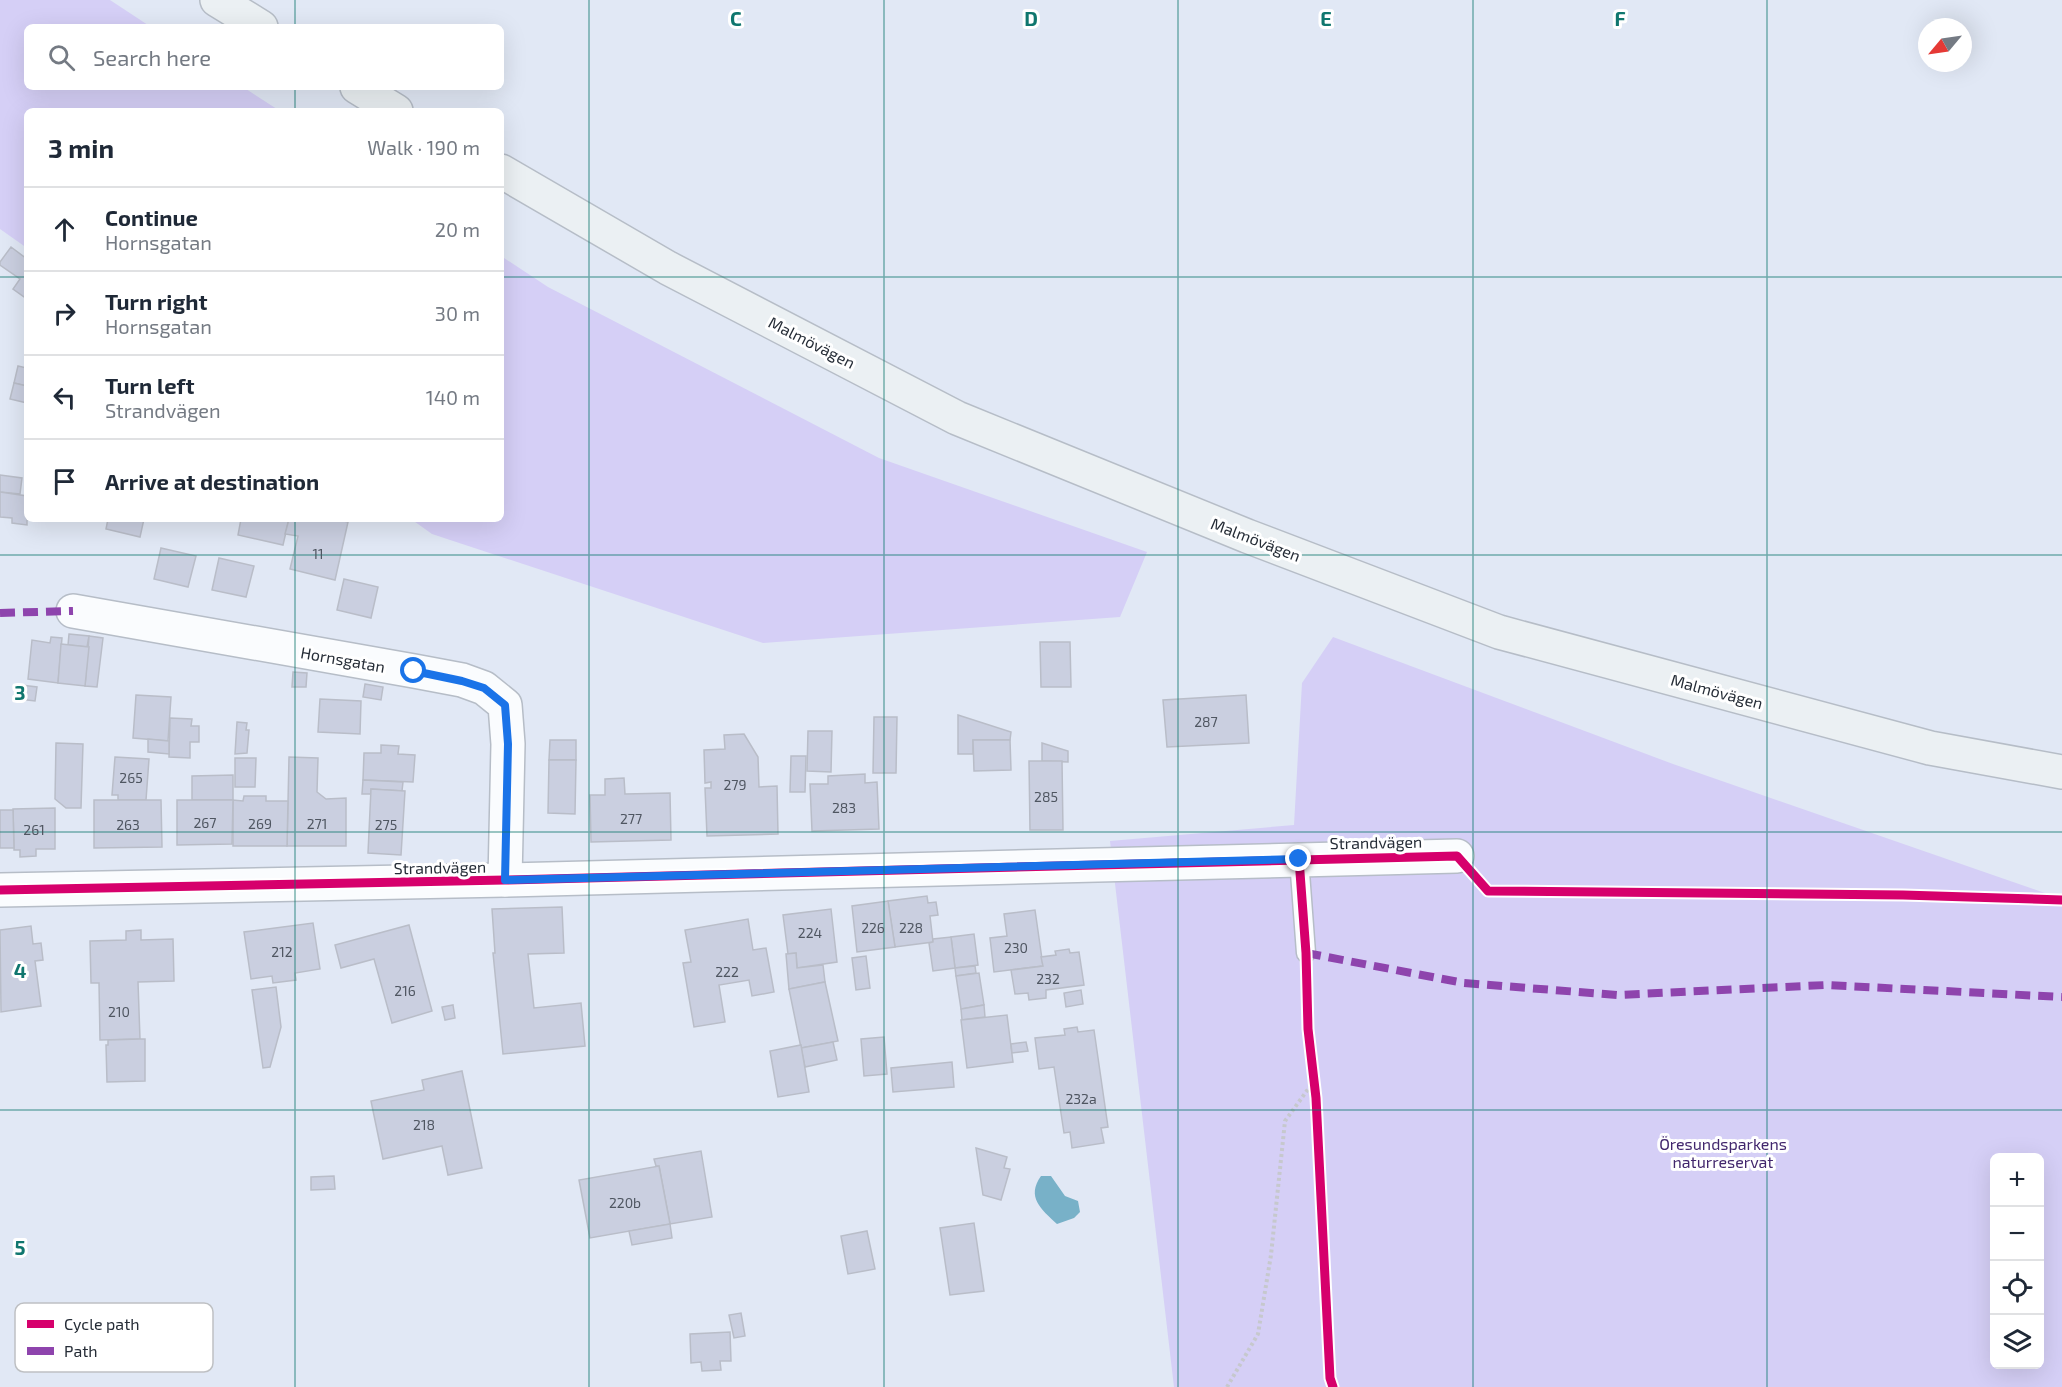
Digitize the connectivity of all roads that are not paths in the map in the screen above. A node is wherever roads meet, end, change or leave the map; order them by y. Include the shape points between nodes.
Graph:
1 (217, 0) edge
2 (256, 24) edge
3 (362, 90) edge
4 (391, 108) edge
5 (504, 173) edge
6 (73, 611) dead end
7 (2062, 772) edge
8 (1457, 856) dead end
9 (1299, 859) junction
10 (505, 880) junction
11 (0, 890) edge
12 (1306, 953) road end

1 - 2 main road
3 - 4 main road
5 - 7 main road, Malmövägen via 668,268 957,418 1247,536 1499,632 1929,748
6 - 10 street, Hornsgatan via 414,671 484,688 505,705
8 - 9 street, Strandvägen
9 - 10 street, Strandvägen
9 - 12 lane
10 - 11 street, Strandvägen

